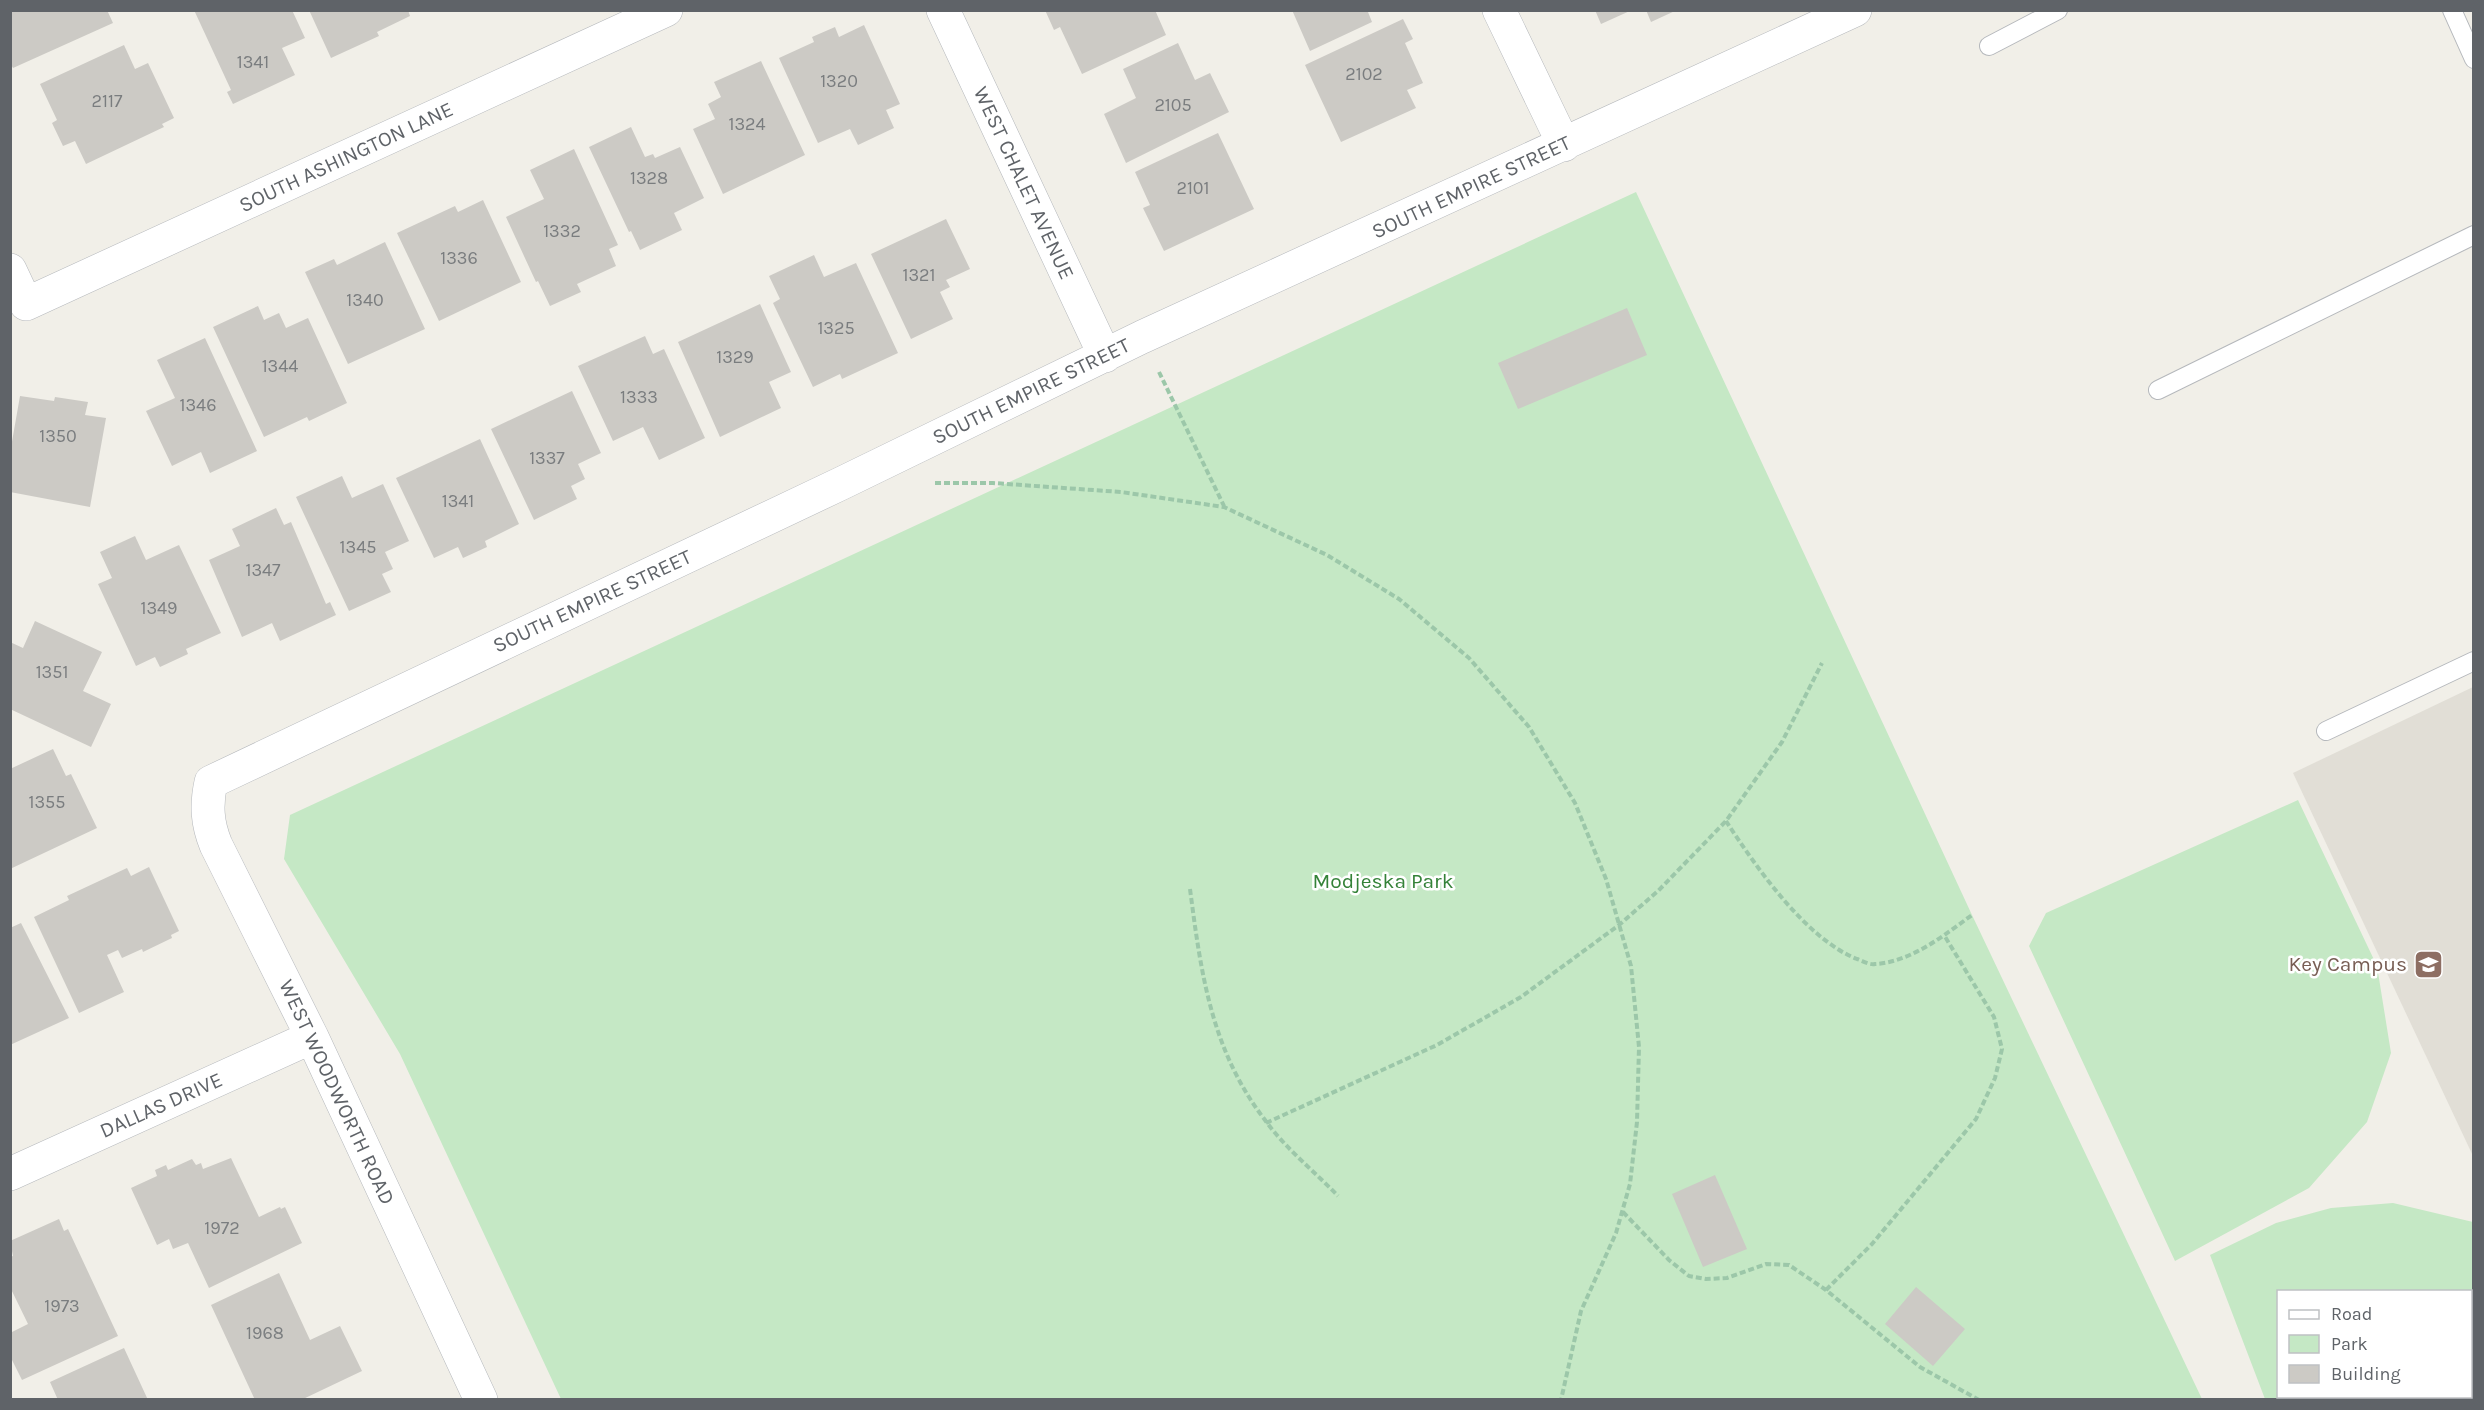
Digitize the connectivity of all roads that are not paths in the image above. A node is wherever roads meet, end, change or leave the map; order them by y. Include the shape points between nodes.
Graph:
1 (666, 10) edge
2 (943, 10) edge
3 (1499, 10) edge
4 (1855, 10) edge
5 (2058, 10) edge
6 (2451, 10) edge
7 (1989, 46) dead end
8 (2474, 59) edge
9 (1564, 145) junction
10 (2474, 235) edge
11 (10, 270) edge
12 (1105, 356) junction
13 (2158, 390) dead end
14 (2474, 661) edge
15 (2326, 731) dead end
16 (211, 782) joint
17 (312, 1037) junction
18 (10, 1174) edge
19 (481, 1400) edge

1 - 11 street, SOUTH ASHINGTON LANE via 26,304
2 - 12 street, WEST CHALET AVENUE
3 - 9 street
4 - 9 street, SOUTH EMPIRE STREET
5 - 7 lane
6 - 8 lane
9 - 12 street, SOUTH EMPIRE STREET
10 - 13 lane
12 - 16 street, SOUTH EMPIRE STREET
14 - 15 lane
16 - 17 street, WEST WOODWORTH ROAD via 207,813 210,830
17 - 18 street, DALLAS DRIVE
17 - 19 street, WEST WOODWORTH ROAD

